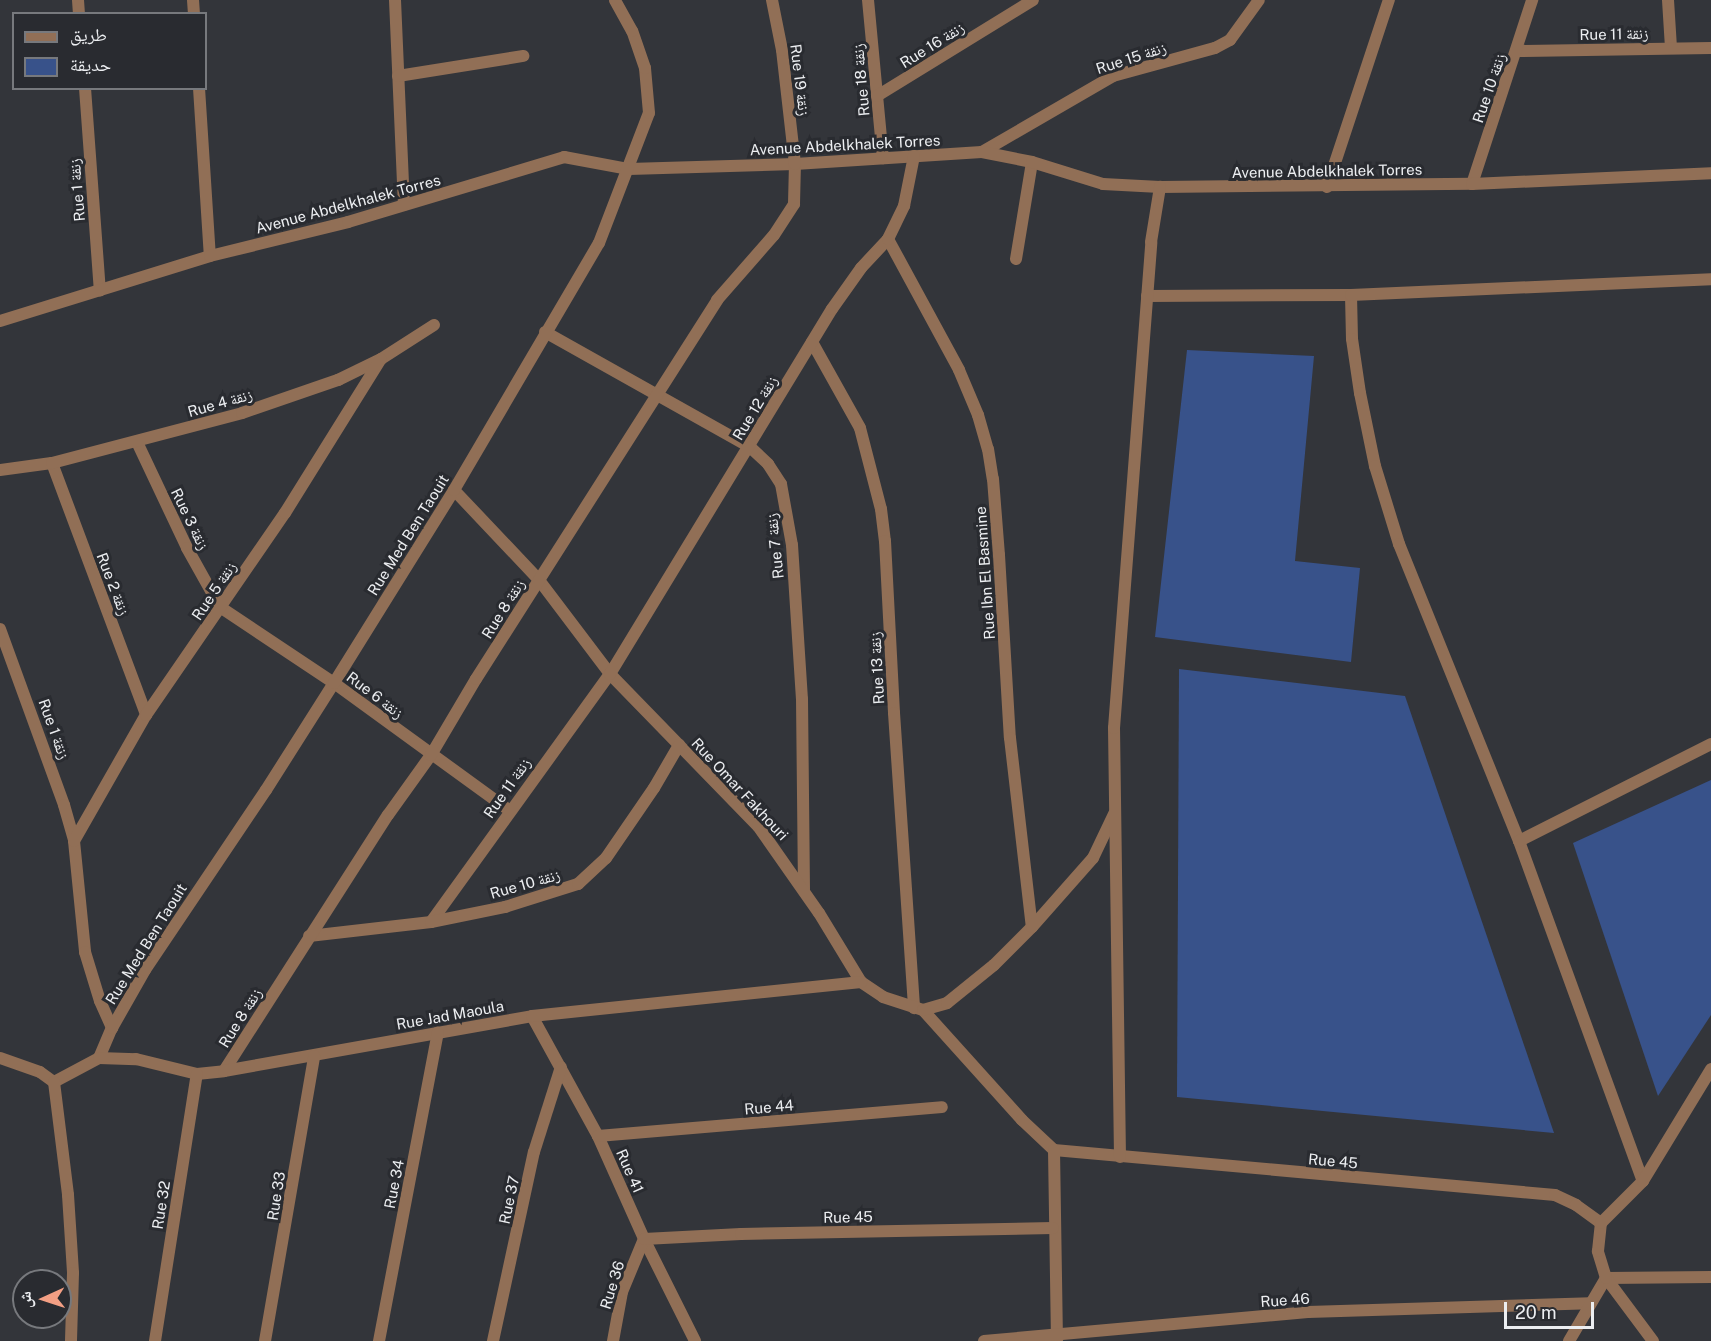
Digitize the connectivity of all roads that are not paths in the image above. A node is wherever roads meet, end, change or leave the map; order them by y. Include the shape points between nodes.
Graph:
1 (395, 0) edge
2 (615, 0) edge
3 (772, 0) edge
4 (868, 0) edge
5 (1033, 0) edge
6 (1259, 0) edge
7 (1389, 0) edge
8 (1532, 0) edge
9 (1668, 0) edge
10 (1671, 48) junction
11 (1711, 48) edge
12 (1518, 51) junction
13 (523, 56) dead end
14 (398, 76) junction
15 (85, 90) edge
16 (199, 90) edge
17 (877, 96) junction
18 (982, 152) junction
19 (914, 156) junction
20 (883, 158) junction
21 (1032, 162) junction
22 (795, 164) junction
23 (629, 169) junction
24 (1711, 173) edge
25 (1472, 184) junction
26 (1160, 187) junction
27 (1327, 187) junction
28 (404, 205) junction
29 (888, 239) junction
30 (210, 256) junction
31 (1016, 259) dead end
32 (1711, 279) edge
33 (100, 290) junction
34 (1351, 295) junction
35 (1147, 296) junction
36 (0, 321) edge
37 (434, 325) dead end
38 (545, 332) junction
39 (812, 342) junction
40 (381, 359) junction
41 (656, 395) junction
42 (137, 442) junction
43 (750, 447) junction
44 (52, 463) junction
45 (0, 470) edge
46 (454, 490) junction
47 (539, 580) junction
48 (220, 608) junction
49 (0, 628) edge
50 (609, 674) junction
51 (334, 683) junction
52 (147, 715) junction
53 (1711, 744) edge
54 (679, 745) junction
55 (431, 755) junction
56 (509, 810) junction
57 (1116, 810) junction
58 (74, 841) junction
59 (1519, 841) junction
60 (804, 889) junction
61 (431, 922) junction
62 (1032, 927) junction
63 (309, 936) junction
64 (861, 981) junction
65 (919, 1009) junction
66 (532, 1016) junction
67 (112, 1028) junction
68 (438, 1033) junction
69 (314, 1056) junction
70 (0, 1058) edge
71 (99, 1058) junction
72 (561, 1067) junction
73 (1711, 1069) edge
74 (225, 1071) junction
75 (197, 1074) junction
76 (54, 1082) junction
77 (942, 1107) dead end
78 (598, 1136) junction
79 (1054, 1150) junction
80 (1120, 1157) junction
81 (1643, 1181) junction
82 (1601, 1223) junction
83 (1053, 1228) junction
84 (644, 1239) junction
85 (1711, 1277) edge
86 (1606, 1278) junction
87 (1590, 1303) junction
88 (1057, 1337) edge
89 (71, 1341) edge
90 (155, 1341) edge
91 (265, 1341) edge
92 (379, 1341) edge
93 (493, 1341) edge
94 (613, 1341) edge
95 (695, 1341) edge
96 (984, 1341) edge
97 (1569, 1341) edge
98 (1653, 1341) edge

1 - 14 street
2 - 23 street, Rue Med Ben Taouit via 632,31 645,68 649,113
3 - 22 street, Rue 19 زنقة
4 - 17 street, Rue 18 زنقة
5 - 17 street, Rue 16 زنقة
6 - 18 street, Rue 15 زنقة via 1230,40 1215,48 1113,76
7 - 27 street
8 - 12 street, Rue 10 زنقة
9 - 10 street
10 - 11 street, Rue 11 زنقة
10 - 12 street, Rue 11 زنقة
12 - 25 street, Rue 10 زنقة
13 - 14 street
14 - 28 street
15 - 33 street, Rue 1 زنقة
16 - 30 street
17 - 20 street, Rue 18 زنقة
18 - 19 street, Avenue Abdelkhalek Torres
18 - 21 street, Avenue Abdelkhalek Torres
19 - 20 street, Avenue Abdelkhalek Torres
19 - 29 street, Rue 12 زنقة via 904,206
20 - 22 street, Avenue Abdelkhalek Torres
21 - 26 street, Avenue Abdelkhalek Torres via 1103,184
21 - 31 street
22 - 23 street, Avenue Abdelkhalek Torres
22 - 41 street, Rue 8 زنقة via 794,204 774,236 717,300
23 - 28 street, Avenue Abdelkhalek Torres via 564,157
23 - 38 street, Rue Med Ben Taouit via 599,243
24 - 25 street, Avenue Abdelkhalek Torres
25 - 27 street, Avenue Abdelkhalek Torres
26 - 27 street, Avenue Abdelkhalek Torres
26 - 35 street
28 - 30 street, Avenue Abdelkhalek Torres
29 - 39 street, Rue 12 زنقة via 846,287
29 - 62 street, Rue Ibn El Basmine via 959,370 988,449 995,501 1010,738
30 - 33 street, Avenue Abdelkhalek Torres
32 - 34 street
33 - 36 street, Avenue Abdelkhalek Torres
34 - 35 street
34 - 59 street via 1352,339 1375,466 1396,532
35 - 57 street via 1114,728
37 - 40 street, Rue 4 زنقة
38 - 41 street, Rue 7 زنقة
38 - 46 street, Rue Med Ben Taouit
39 - 43 street, Rue 12 زنقة
39 - 65 street, Rue 13 زنقة via 860,428 881,510
40 - 42 street, Rue 4 زنقة via 338,380 242,413
40 - 48 street, Rue 5 زنقة via 285,513
41 - 43 street, Rue 7 زنقة
41 - 47 street, Rue 8 زنقة
42 - 44 street, Rue 4 زنقة
42 - 48 street, Rue 3 زنقة
43 - 50 street, Rue 12 زنقة
43 - 60 street, Rue 7 زنقة via 781,484 790,534 802,699
44 - 45 street, Rue 4 زنقة
44 - 52 street, Rue 2 زنقة
46 - 47 street, Rue Omar Fakhouri
46 - 51 street, Rue Med Ben Taouit
47 - 50 street, Rue Omar Fakhouri
47 - 55 street, Rue 8 زنقة
48 - 51 street, Rue 6 زنقة
48 - 52 street, Rue 5 زنقة
49 - 58 street, Rue 1 زنقة via 54,772
50 - 54 street, Rue Omar Fakhouri
50 - 56 street, Rue 11 زنقة
51 - 55 street, Rue 6 زنقة
51 - 67 street, Rue Med Ben Taouit via 145,970
52 - 58 street, Rue 5 زنقة
53 - 59 street
54 - 60 street, Rue Omar Fakhouri via 758,826
54 - 61 street, Rue 10 زنقة via 606,858 578,884 505,907
55 - 56 street, Rue 6 زنقة
55 - 63 street, Rue 8 زنقة
56 - 61 street, Rue 11 زنقة
57 - 62 street via 1093,858
57 - 80 street
58 - 67 street, Rue 1 زنقة via 85,952
59 - 81 street
60 - 64 street, Rue Omar Fakhouri
61 - 63 street, Rue 10 زنقة
62 - 65 street via 947,1003
63 - 74 street, Rue 8 زنقة
64 - 65 street, Rue Omar Fakhouri via 883,997
64 - 66 street, Rue Jad Maoula
65 - 79 street, Rue Omar Fakhouri
66 - 68 street, Rue Jad Maoula
66 - 72 street, Rue 41
67 - 71 street, Rue Med Ben Taouit
68 - 69 street, Rue Jad Maoula
68 - 92 street, Rue 34
69 - 74 street, Rue Jad Maoula
69 - 91 street, Rue 33
70 - 76 street via 40,1072
71 - 75 street, Rue Jad Maoula via 136,1059
71 - 76 street, Rue Jad Maoula
72 - 78 street, Rue 41
72 - 93 street, Rue 37 via 534,1152
73 - 81 street
74 - 75 street, Rue Jad Maoula
75 - 90 street, Rue 32
76 - 89 street via 68,1195 73,1273
77 - 78 street, Rue 44
78 - 84 street, Rue 41
79 - 80 street, Rue 45
79 - 83 street
80 - 82 street, Rue 45 via 1555,1195
81 - 82 street
82 - 86 street via 1598,1251
83 - 84 street, Rue 45
83 - 88 street
84 - 94 street, Rue 36 via 622,1292
84 - 95 street, Rue 41
85 - 86 street
86 - 87 street
86 - 98 street
87 - 88 street, Rue 46 via 1308,1312
87 - 97 street
88 - 96 street, Rue 46

